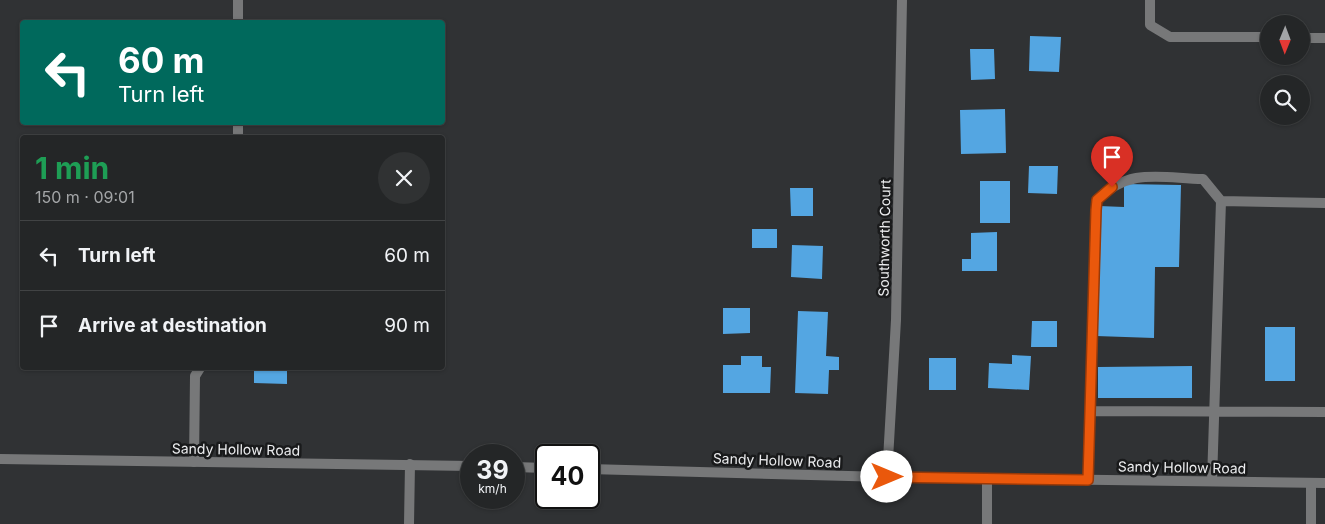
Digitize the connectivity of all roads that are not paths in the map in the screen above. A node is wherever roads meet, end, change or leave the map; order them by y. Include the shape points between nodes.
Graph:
1 (238, 0) edge
2 (902, 0) edge
3 (1150, 0) edge
4 (238, 20) edge
5 (1260, 37) edge
6 (1310, 38) edge
7 (1325, 38) edge
8 (1221, 201) junction
9 (1325, 203) edge
10 (199, 370) edge
11 (1090, 411) junction
12 (1325, 412) edge
13 (1214, 413) junction
14 (0, 459) edge
15 (194, 462) junction
16 (410, 464) junction
17 (460, 466) edge
18 (600, 469) edge
19 (887, 477) junction
20 (987, 478) junction
21 (1088, 480) junction
22 (1212, 481) junction
23 (1310, 483) junction
24 (1325, 483) edge
25 (409, 524) edge
26 (987, 524) edge
27 (1311, 524) edge

1 - 4 street
2 - 19 street, Southworth Court via 896,320
3 - 5 street via 1150,25 1170,37
6 - 7 street
8 - 9 street
8 - 11 street via 1203,180 1143,177 1120,182 1097,200
8 - 13 street
10 - 15 street via 195,376
11 - 13 street
11 - 21 street
12 - 13 street
13 - 22 street
14 - 15 street, Sandy Hollow Road
15 - 16 street, Sandy Hollow Road
16 - 17 street, Sandy Hollow Road
16 - 25 street
18 - 19 street, Sandy Hollow Road
19 - 20 street, Sandy Hollow Road
20 - 21 street, Sandy Hollow Road
20 - 26 street
21 - 22 street, Sandy Hollow Road
22 - 23 street, Sandy Hollow Road
23 - 24 street, Sandy Hollow Road
23 - 27 street

